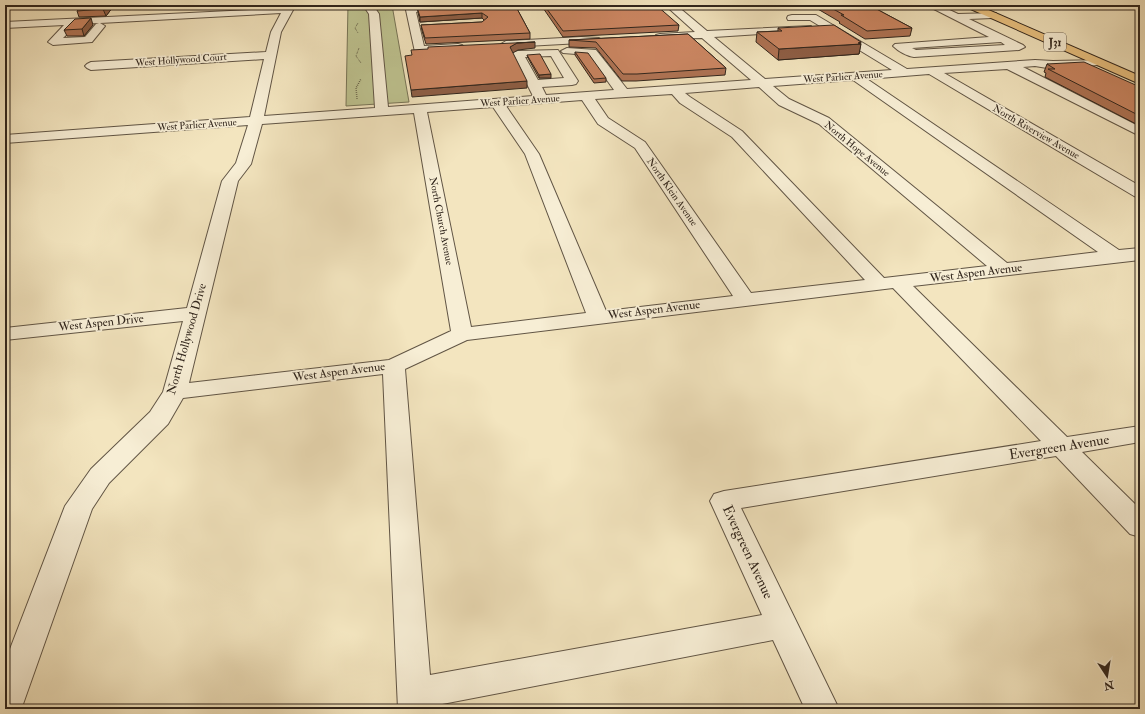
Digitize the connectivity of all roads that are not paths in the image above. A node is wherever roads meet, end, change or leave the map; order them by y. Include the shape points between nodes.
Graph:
1 (150, 5) edge
2 (368, 5) edge
3 (439, 5) edge
4 (670, 5) edge
5 (931, 5) edge
6 (969, 5) edge
7 (55, 14) dead end
8 (992, 15) junction
9 (956, 17) junction
10 (140, 18) junction
11 (782, 18) dead end
12 (724, 22) dead end
13 (46, 23) junction
14 (102, 23) junction
15 (5, 25) edge
16 (70, 25) junction
17 (829, 27) junction
18 (574, 30) edge
19 (737, 33) junction
20 (705, 34) junction
21 (649, 38) edge
22 (1002, 39) junction
23 (581, 40) junction
24 (610, 40) edge
25 (964, 51) junction
26 (554, 52) junction
27 (270, 55) junction
28 (411, 55) edge
29 (515, 55) junction
30 (1086, 56) junction
31 (1098, 62) junction
32 (1035, 63) junction
33 (1009, 65) junction
34 (91, 66) dead end
35 (995, 66) junction
36 (932, 71) junction
37 (905, 73) junction
38 (855, 76) junction
39 (1140, 80) edge
40 (761, 83) junction
41 (534, 84) junction
42 (675, 89) junction
43 (623, 93) junction
44 (586, 96) junction
45 (541, 99) junction
46 (498, 103) junction
47 (420, 108) junction
48 (382, 111) junction
49 (256, 121) junction
50 (1140, 132) edge
51 (5, 139) edge
52 (1140, 193) edge
53 (1140, 254) edge
54 (1115, 256) junction
55 (1003, 269) junction
56 (888, 283) junction
57 (746, 300) junction
58 (196, 313) junction
59 (598, 317) junction
60 (5, 334) edge
61 (462, 334) junction
62 (394, 366) junction
63 (175, 392) junction
64 (1140, 434) edge
65 (1061, 446) junction
66 (1140, 526) edge
67 (782, 625) junction
68 (415, 701) edge
69 (5, 707) edge
70 (822, 709) edge

1 - 10 street
2 - 48 street via 374,14
3 - 28 street via 411,10 418,27 419,50 468,49
4 - 20 street, North Hope Avenue
5 - 9 street
6 - 8 main road, J31
7 - 13 street
8 - 9 street
8 - 30 main road, J31
9 - 22 street
10 - 14 street
10 - 27 street, North Hollywood Drive via 288,10 276,32
11 - 17 street via 812,17
12 - 19 street
13 - 15 street
13 - 16 street
14 - 16 street
14 - 16 street via 88,40 53,42
17 - 19 street
17 - 37 street
18 - 23 street
19 - 20 street
20 - 21 street
20 - 40 street, North Hope Avenue
22 - 25 street via 1019,47
22 - 25 street via 900,46 914,54
23 - 24 street
23 - 29 street via 495,47
25 - 35 street
26 - 29 street
26 - 41 street via 572,81
26 - 43 street via 592,52
27 - 34 street, West Hollywood Court
27 - 49 street, North Hollywood Drive
29 - 41 street
30 - 31 main road, J31
30 - 32 street, West Parlier Avenue via 1041,60
31 - 32 street, West Parlier Avenue via 1053,65
31 - 39 main road, J31
32 - 33 street, West Parlier Avenue
33 - 35 street, West Parlier Avenue
33 - 50 street
35 - 36 street, West Parlier Avenue
36 - 37 street, West Parlier Avenue
36 - 52 street, North Riverview Avenue
37 - 38 street, West Parlier Avenue
38 - 40 street, West Parlier Avenue
38 - 54 street
40 - 42 street, West Parlier Avenue
40 - 55 street, North Hope Avenue via 784,102 824,121
41 - 45 street
42 - 43 street, West Parlier Avenue
42 - 56 street via 685,100 736,134
43 - 44 street, West Parlier Avenue
44 - 45 street, West Parlier Avenue
44 - 57 street, North Klein Avenue via 603,121 640,146
45 - 46 street, West Parlier Avenue
46 - 47 street, West Parlier Avenue
46 - 59 street via 532,154
47 - 48 street, West Parlier Avenue
47 - 61 street, North Church Avenue
48 - 49 street, West Parlier Avenue
49 - 51 street, West Parlier Avenue
49 - 58 street, North Hollywood Drive via 243,164 230,181
53 - 54 street, West Aspen Avenue
54 - 55 street, West Aspen Avenue
55 - 56 street, West Aspen Avenue
56 - 57 street, West Aspen Avenue
56 - 65 street
57 - 59 street, West Aspen Avenue
58 - 60 street, West Aspen Drive
58 - 63 street, North Hollywood Drive
59 - 61 street, West Aspen Avenue
61 - 62 street, West Aspen Avenue
62 - 63 street, West Aspen Avenue
62 - 68 street
63 - 69 street, North Hollywood Drive via 159,418 100,476 79,506
64 - 65 street, Evergreen Avenue
65 - 66 street
65 - 67 street, Evergreen Avenue via 724,501
67 - 68 street
67 - 70 street

